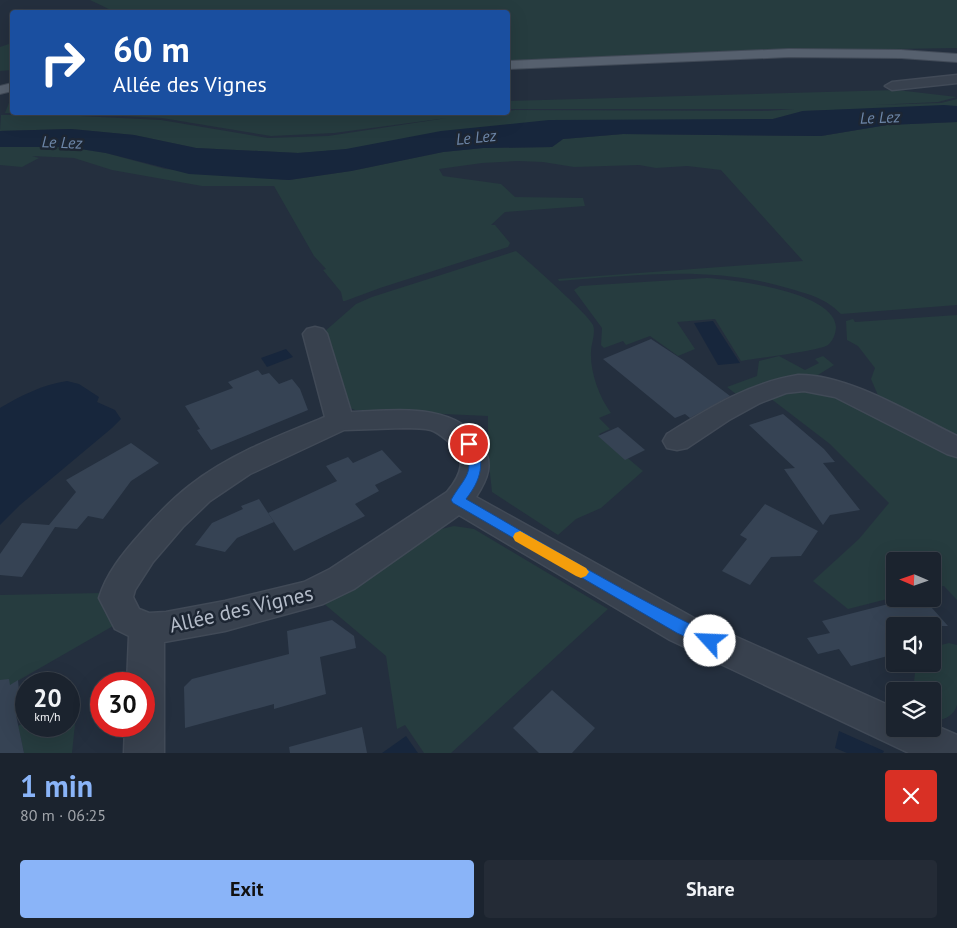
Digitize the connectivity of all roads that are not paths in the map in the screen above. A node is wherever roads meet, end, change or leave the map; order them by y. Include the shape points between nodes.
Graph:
1 (957, 58) edge
2 (510, 66) edge
3 (957, 79) edge
4 (892, 86) dead end
5 (314, 334) dead end
6 (340, 422) junction
7 (677, 441) dead end
8 (957, 447) edge
9 (458, 500) junction
10 (147, 628) junction
11 (886, 722) edge
12 (917, 737) edge
13 (144, 753) edge
14 (952, 753) edge

1 - 2 main road via 823,53
3 - 4 street
5 - 6 street
6 - 9 street, Allée des Vignes via 421,420 453,429 469,444 475,462 475,472
6 - 10 street, Allée des Vignes via 240,467 200,493 172,519 129,569 116,598 127,619
7 - 8 street via 712,418 771,388 801,383 844,391
9 - 10 street, Allée des Vignes via 326,588 312,594 225,616 166,628
9 - 11 street via 682,628
10 - 13 street, Allée des Vignes
12 - 14 street

